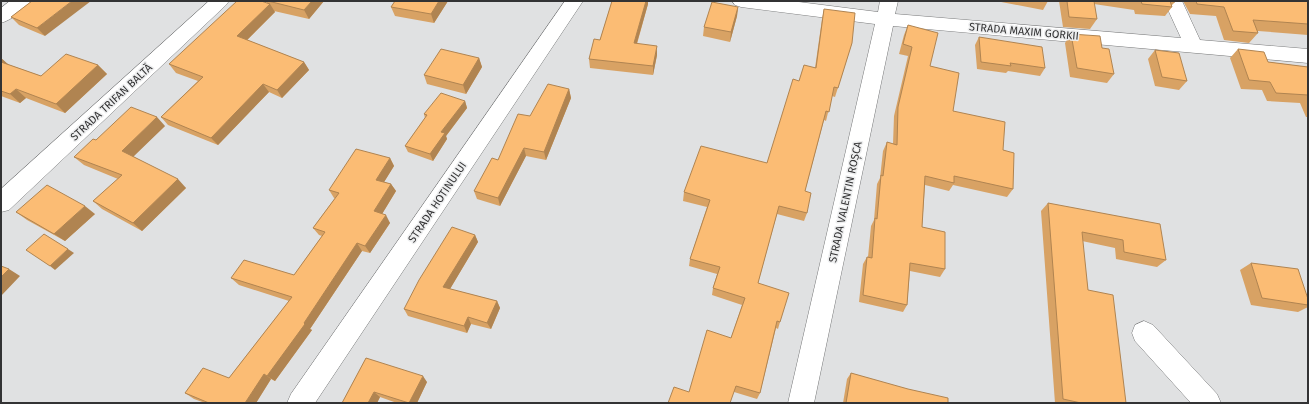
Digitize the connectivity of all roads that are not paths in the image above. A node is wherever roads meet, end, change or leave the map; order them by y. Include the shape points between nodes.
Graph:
1 (22, 1) edge
2 (220, 1) edge
3 (574, 1) edge
4 (741, 1) edge
5 (1173, 1) edge
6 (887, 10) edge
7 (1, 17) edge
8 (1194, 46) junction
9 (1308, 56) edge
10 (1, 203) edge
11 (1144, 333) dead end
12 (300, 403) edge
13 (801, 403) edge
14 (1208, 403) edge

1 - 7 street
2 - 10 street, STRADA TRIFAN BALTĂ
3 - 12 street, STRADA HOTINULUI
4 - 6 street, STRADA MAXIM GORKII
5 - 8 street
6 - 8 street, STRADA MAXIM GORKII
6 - 13 street, STRADA VALENTIN ROȘCA
8 - 9 street, STRADA MAXIM GORKII
11 - 14 street

